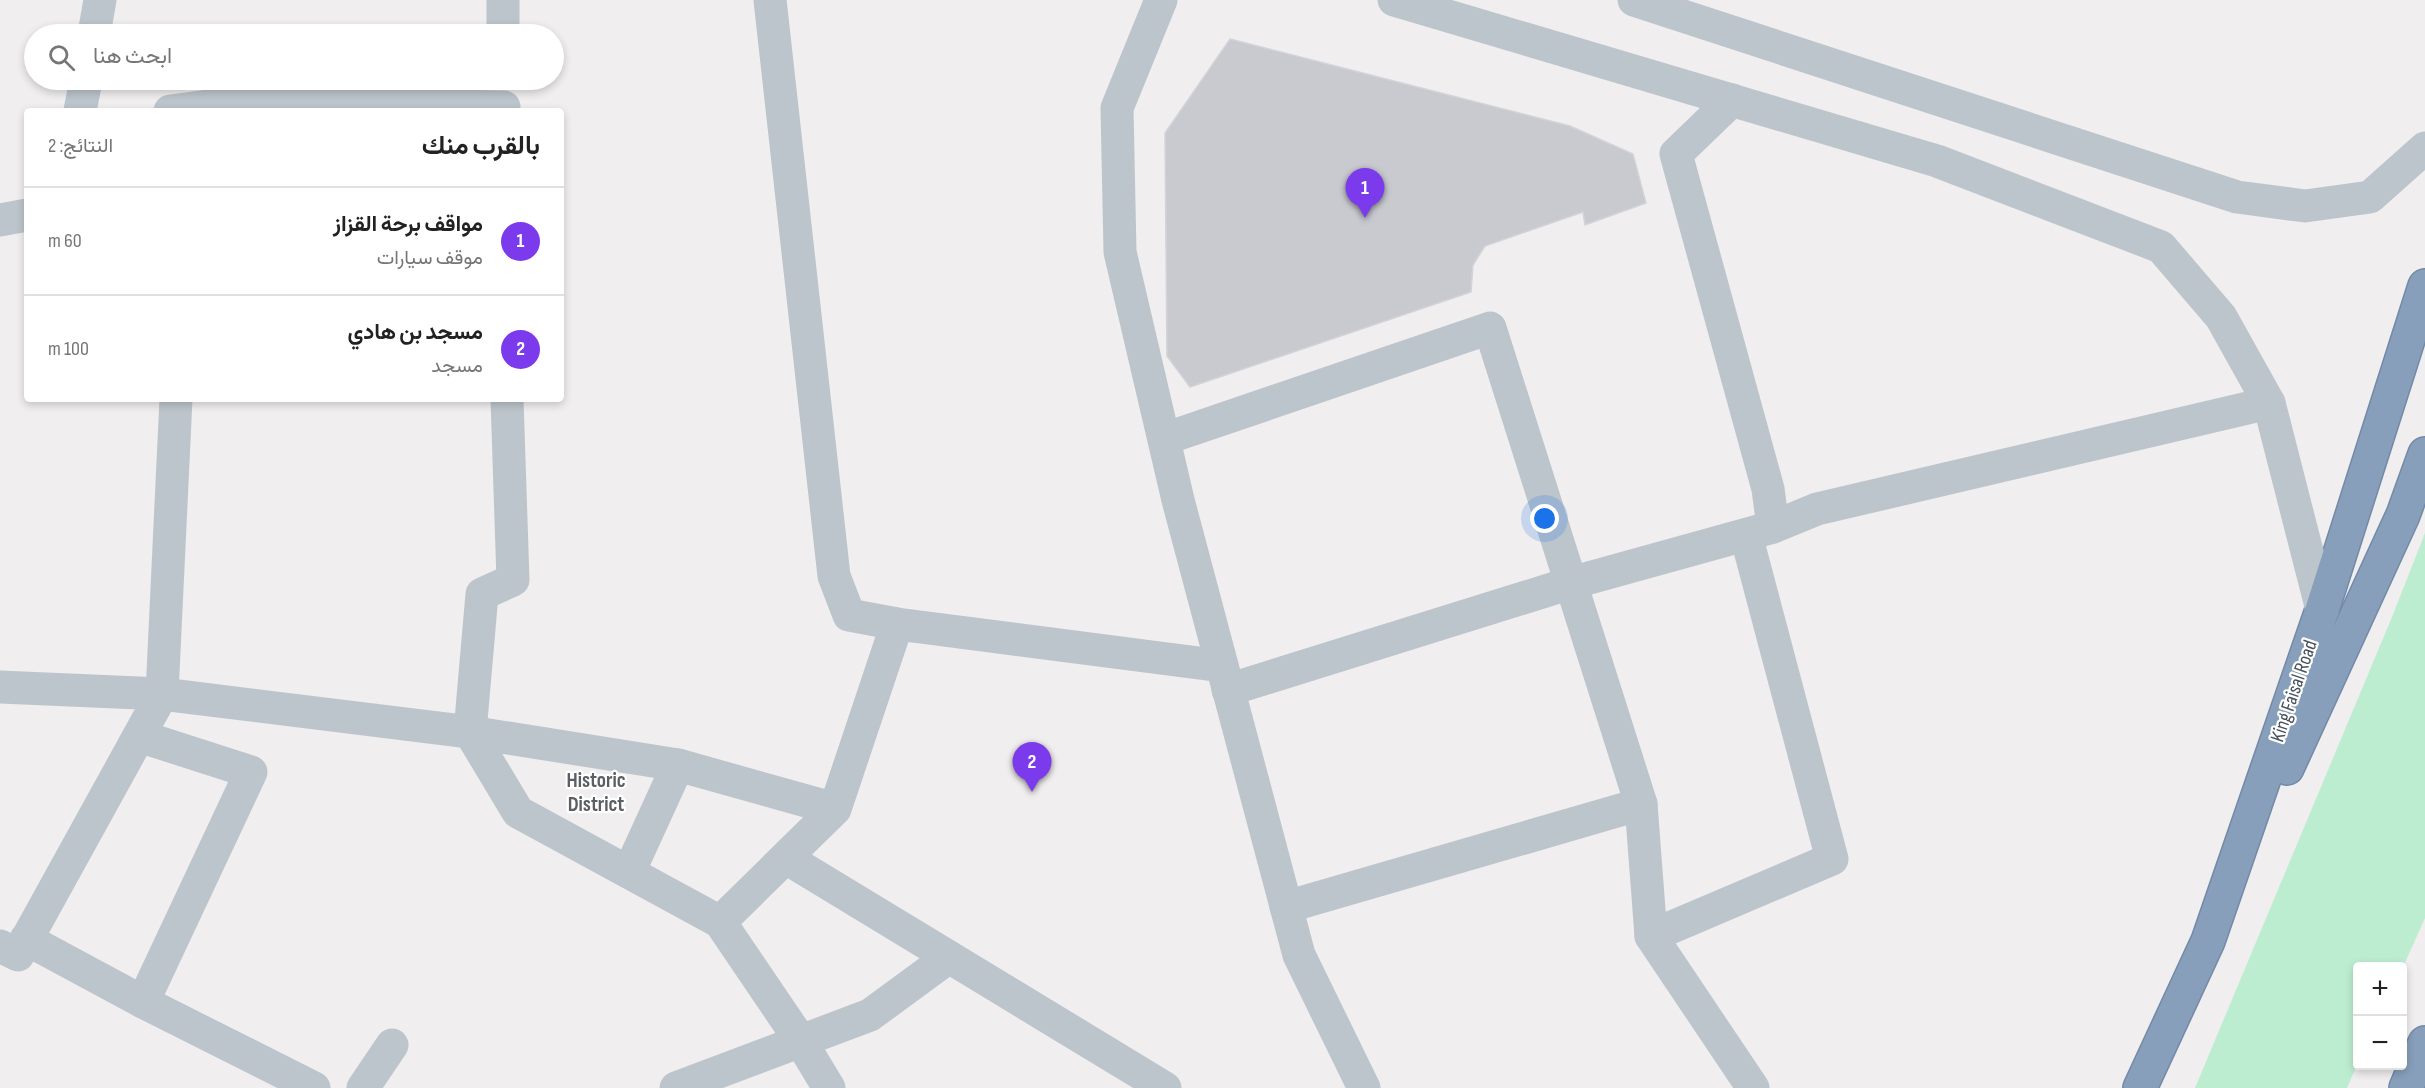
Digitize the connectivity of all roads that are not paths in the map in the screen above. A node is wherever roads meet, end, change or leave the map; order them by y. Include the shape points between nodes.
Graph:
1 (100, 0) edge
2 (502, 0) edge
3 (771, 0) edge
4 (1161, 0) edge
5 (1394, 0) edge
6 (1634, 0) edge
7 (96, 24) edge
8 (503, 24) edge
9 (84, 90) edge
10 (503, 99) edge
11 (1732, 100) junction
12 (81, 108) edge
13 (193, 108) edge
14 (2425, 148) edge
15 (24, 216) edge
16 (0, 220) edge
17 (2425, 286) edge
18 (176, 402) edge
19 (507, 402) edge
20 (2270, 403) junction
21 (1164, 440) junction
22 (2425, 454) edge
23 (1760, 531) junction
24 (1571, 583) junction
25 (2322, 610) junction
26 (897, 624) junction
27 (1225, 678) junction
28 (0, 687) edge
29 (162, 694) junction
30 (470, 732) junction
31 (139, 736) junction
32 (678, 765) junction
33 (1641, 804) junction
34 (835, 809) junction
35 (786, 858) junction
36 (629, 872) junction
37 (1286, 907) junction
38 (720, 922) junction
39 (1652, 936) junction
40 (2208, 941) junction
41 (13, 942) edge
42 (950, 957) junction
43 (143, 1002) junction
44 (800, 1040) junction
45 (2425, 1044) edge
46 (392, 1045) dead end
47 (2413, 1083) edge
48 (314, 1088) edge
49 (363, 1088) edge
50 (676, 1088) edge
51 (829, 1088) edge
52 (1165, 1088) edge
53 (1364, 1088) edge
54 (1753, 1088) edge
55 (2140, 1088) edge

1 - 7 street
2 - 8 street
3 - 26 street via 834,576 849,615
4 - 21 street via 1117,108 1120,252
5 - 11 street
6 - 14 street via 2237,197 2305,206 2370,197
9 - 12 street
10 - 13 street via 239,102
11 - 20 street via 1937,161 2162,247 2221,317
11 - 23 street via 1676,154 1768,489
15 - 16 street
17 - 25 highway, King Faisal Road
18 - 29 street
19 - 30 street via 513,580 482,594
20 - 23 street via 1817,509
20 - 25 street
21 - 24 street via 1490,328
21 - 27 street
22 - 40 highway via 2398,525
23 - 24 street
23 - 39 street via 1832,859
24 - 27 street
24 - 33 street
25 - 40 highway, King Faisal Road
26 - 27 street
26 - 34 street
27 - 37 street
28 - 29 street
29 - 30 street
29 - 31 street
30 - 32 street
30 - 36 street via 518,812
31 - 41 street
31 - 43 street via 251,772
32 - 34 street
32 - 36 street
33 - 37 street
33 - 39 street
34 - 35 street
35 - 38 street
35 - 42 street
36 - 38 street
37 - 53 street via 1299,955
38 - 44 street
39 - 54 street
40 - 55 highway, King Faisal Road
41 - 43 street
42 - 44 street via 870,1015
42 - 52 street
43 - 48 street
44 - 50 street
44 - 51 street
45 - 47 highway
46 - 49 street

